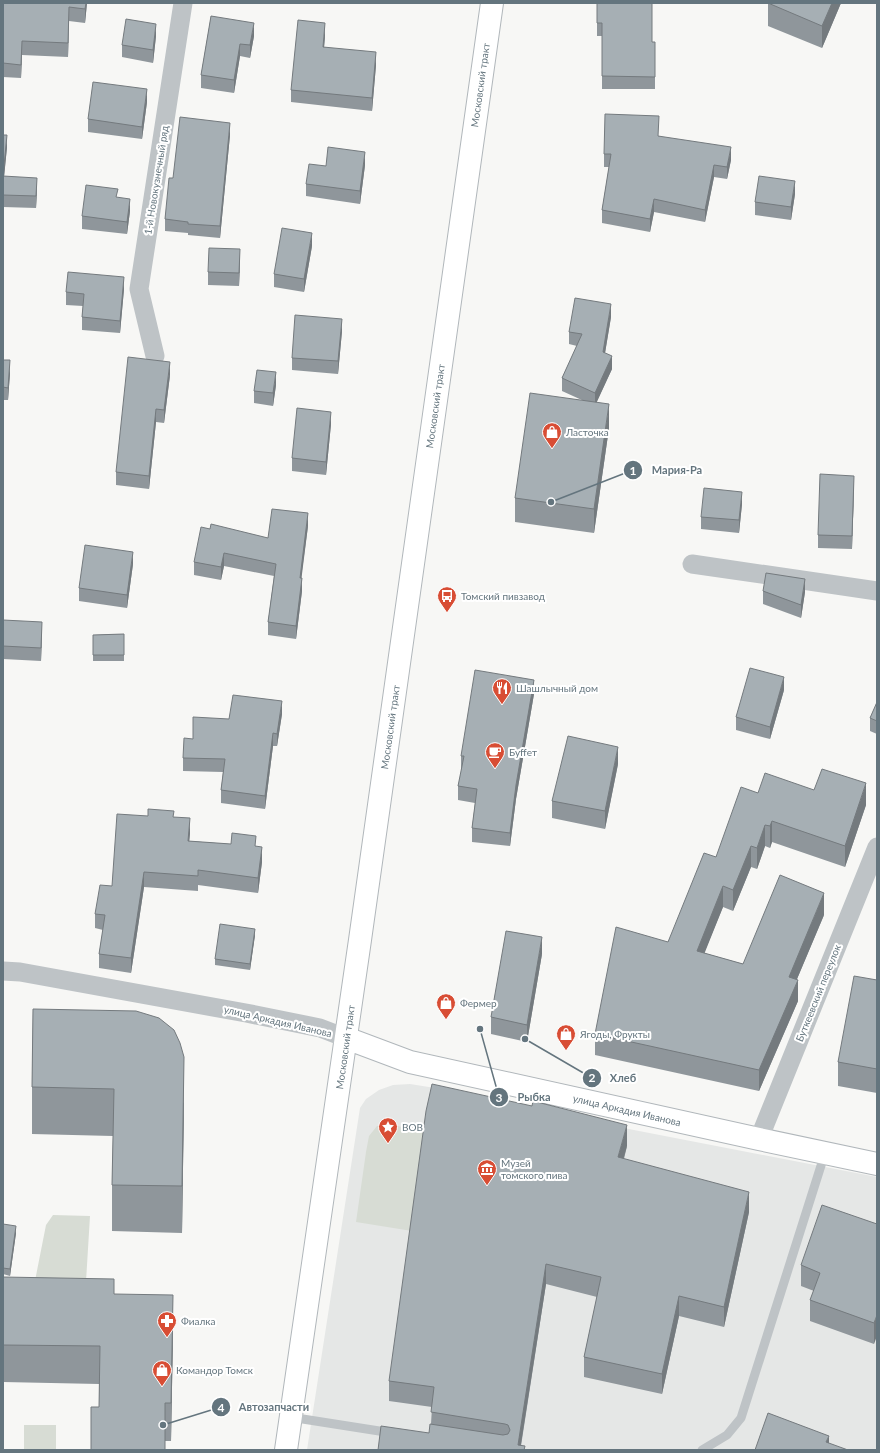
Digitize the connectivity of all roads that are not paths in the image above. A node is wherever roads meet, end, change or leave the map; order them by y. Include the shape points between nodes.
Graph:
1 (183, 3) edge
2 (492, 3) edge
3 (155, 356) dead end
4 (692, 564) dead end
5 (877, 591) edge
6 (877, 847) edge
7 (3, 971) edge
8 (346, 1038) junction
9 (759, 1139) junction
10 (825, 1153) junction
11 (877, 1164) edge
12 (290, 1417) junction
13 (404, 1434) edge
14 (286, 1450) edge
15 (702, 1450) edge

1 - 3 street, 1-й Новокузнечный ряд via 139,289
2 - 8 main road, Московский тракт
4 - 5 street
6 - 9 street, Буткеевский переулок
7 - 8 street, улица Аркадия Иванова via 246,1012 320,1028
8 - 9 main road, улица Аркадия Иванова via 410,1062
8 - 12 main road, Московский тракт
9 - 10 main road, улица Аркадия Иванова
10 - 11 main road, улица Аркадия Иванова
10 - 15 lane via 741,1418 727,1435
12 - 13 lane
12 - 14 main road, Московский тракт

